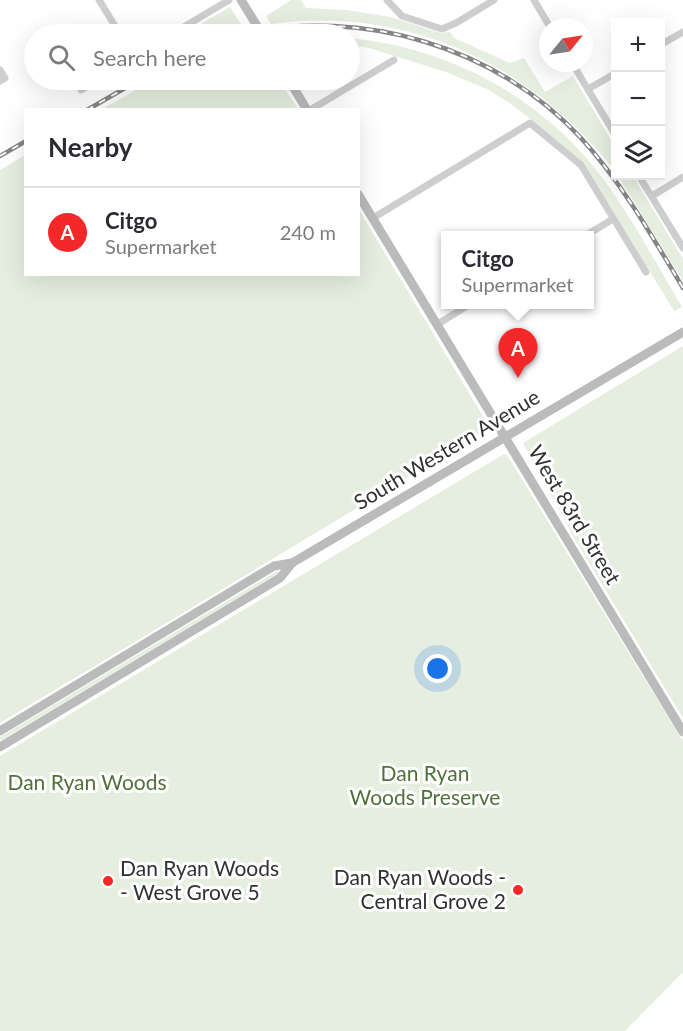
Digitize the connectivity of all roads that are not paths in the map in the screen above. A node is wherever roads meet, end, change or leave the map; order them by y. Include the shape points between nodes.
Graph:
1 (99, 0) edge
2 (229, 0) edge
3 (241, 0) edge
4 (387, 0) edge
5 (494, 0) edge
6 (534, 0) edge
7 (545, 18) edge
8 (114, 24) edge
9 (189, 24) edge
10 (256, 24) edge
11 (683, 32) edge
12 (665, 42) edge
13 (394, 60) dead end
14 (0, 70) edge
15 (578, 72) edge
16 (611, 75) edge
17 (3, 80) edge
18 (360, 80) edge
19 (588, 89) junction
20 (295, 90) edge
21 (342, 90) edge
22 (307, 108) edge
23 (311, 108) edge
24 (611, 129) edge
25 (683, 177) edge
26 (642, 180) edge
27 (652, 196) junction
28 (360, 197) edge
29 (373, 218) junction
30 (613, 219) junction
31 (593, 231) edge
32 (683, 248) edge
33 (646, 272) dead end
34 (462, 309) edge
35 (438, 324) junction
36 (683, 331) edge
37 (506, 437) junction
38 (292, 562) junction
39 (0, 731) edge
40 (683, 732) edge
41 (0, 747) edge

1 - 8 street
2 - 9 street
3 - 10 main road
4 - 5 street via 398,14 442,29
6 - 7 street
11 - 12 street
13 - 18 street
14 - 17 street
15 - 19 street
16 - 19 street
19 - 24 street
20 - 22 main road
21 - 23 street
25 - 27 street
26 - 27 street
27 - 32 street
28 - 29 main road, West 83rd Street
29 - 30 street via 530,123 581,165
29 - 35 main road, West 83rd Street
30 - 31 street
30 - 33 street
34 - 35 street
35 - 37 main road, West 83rd Street
36 - 37 main road, South Western Avenue
37 - 38 main road, South Western Avenue
37 - 40 main road, West 83rd Street
38 - 39 main road, South Western Avenue via 274,566
38 - 41 main road, South Western Avenue via 280,578

